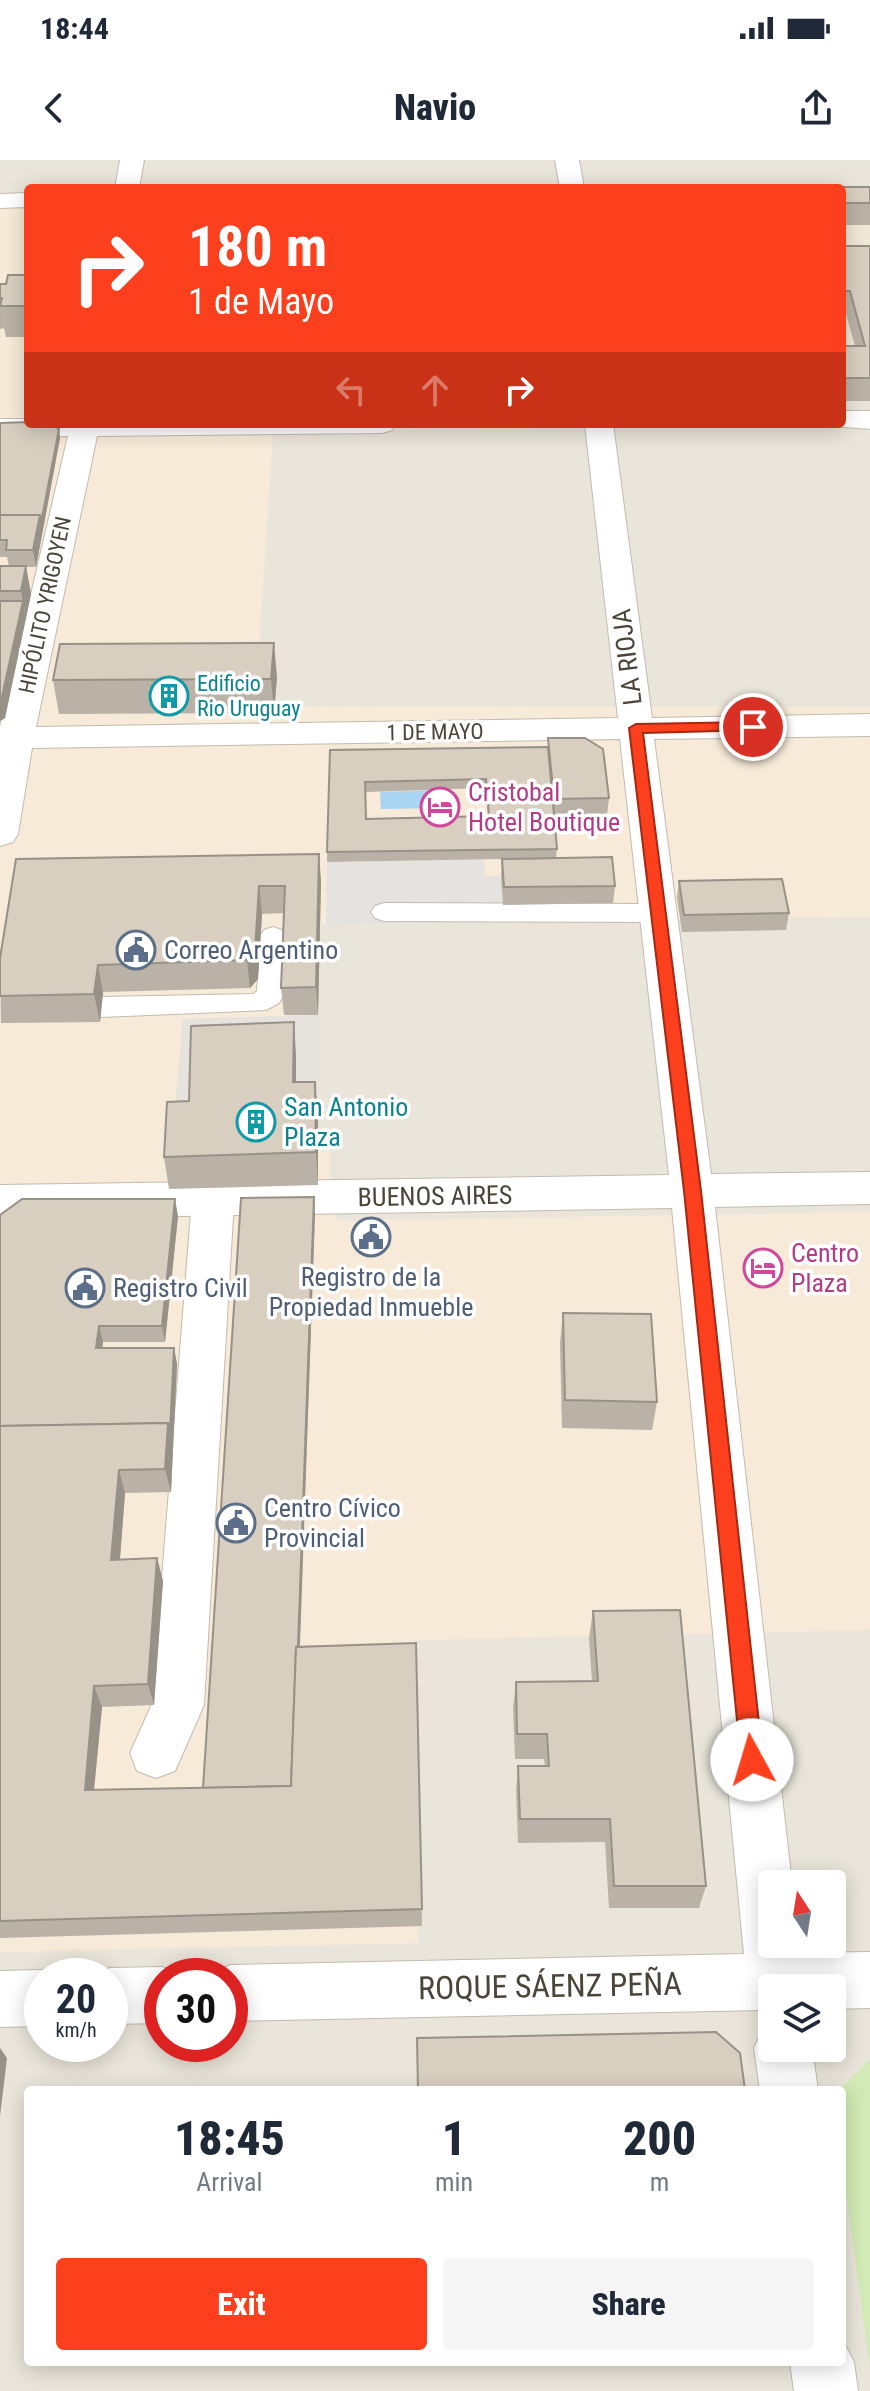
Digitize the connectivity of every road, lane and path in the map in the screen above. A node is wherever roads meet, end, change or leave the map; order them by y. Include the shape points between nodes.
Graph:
1 (132, 160) edge
2 (567, 160) edge
3 (128, 184) edge
4 (571, 184) edge
5 (24, 200) edge
6 (0, 201) edge
7 (846, 420) edge
8 (870, 420) edge
9 (24, 427) edge
10 (0, 428) edge
11 (83, 428) edge
12 (599, 428) edge
13 (870, 725) edge
14 (636, 728) junction
15 (8, 738) edge
16 (0, 834) edge
17 (384, 912) dead end
18 (658, 913) junction
19 (273, 936) dead end
20 (102, 1007) dead end
21 (870, 1188) edge
22 (692, 1191) junction
23 (213, 1200) junction
24 (0, 1202) edge
25 (156, 1753) dead end
26 (775, 1974) edge
27 (870, 1980) edge
28 (846, 1981) edge
29 (758, 1985) edge
30 (248, 1993) edge
31 (24, 1998) edge
32 (0, 1999) edge
33 (785, 2062) edge
34 (788, 2086) edge
35 (823, 2366) edge
36 (826, 2391) edge

1 - 3 street
2 - 4 street
5 - 6 street
7 - 8 street
9 - 10 street
11 - 15 street, HIPÓLITO YRIGOYEN
12 - 14 street, LA RIOJA
13 - 14 street, 1 DE MAYO
14 - 15 street, 1 DE MAYO
14 - 18 street, LA RIOJA
15 - 16 street, HIPÓLITO YRIGOYEN
17 - 18 lane
18 - 22 street, LA RIOJA
19 - 20 lane via 270,996 257,1003
21 - 22 street, BUENOS AIRES
22 - 23 street, BUENOS AIRES
22 - 26 street, LA RIOJA
23 - 24 street, BUENOS AIRES
23 - 25 street via 178,1705
27 - 28 street, ROQUE SÁENZ PEÑA
29 - 30 street, ROQUE SÁENZ PEÑA
31 - 32 street
33 - 34 street
35 - 36 street

